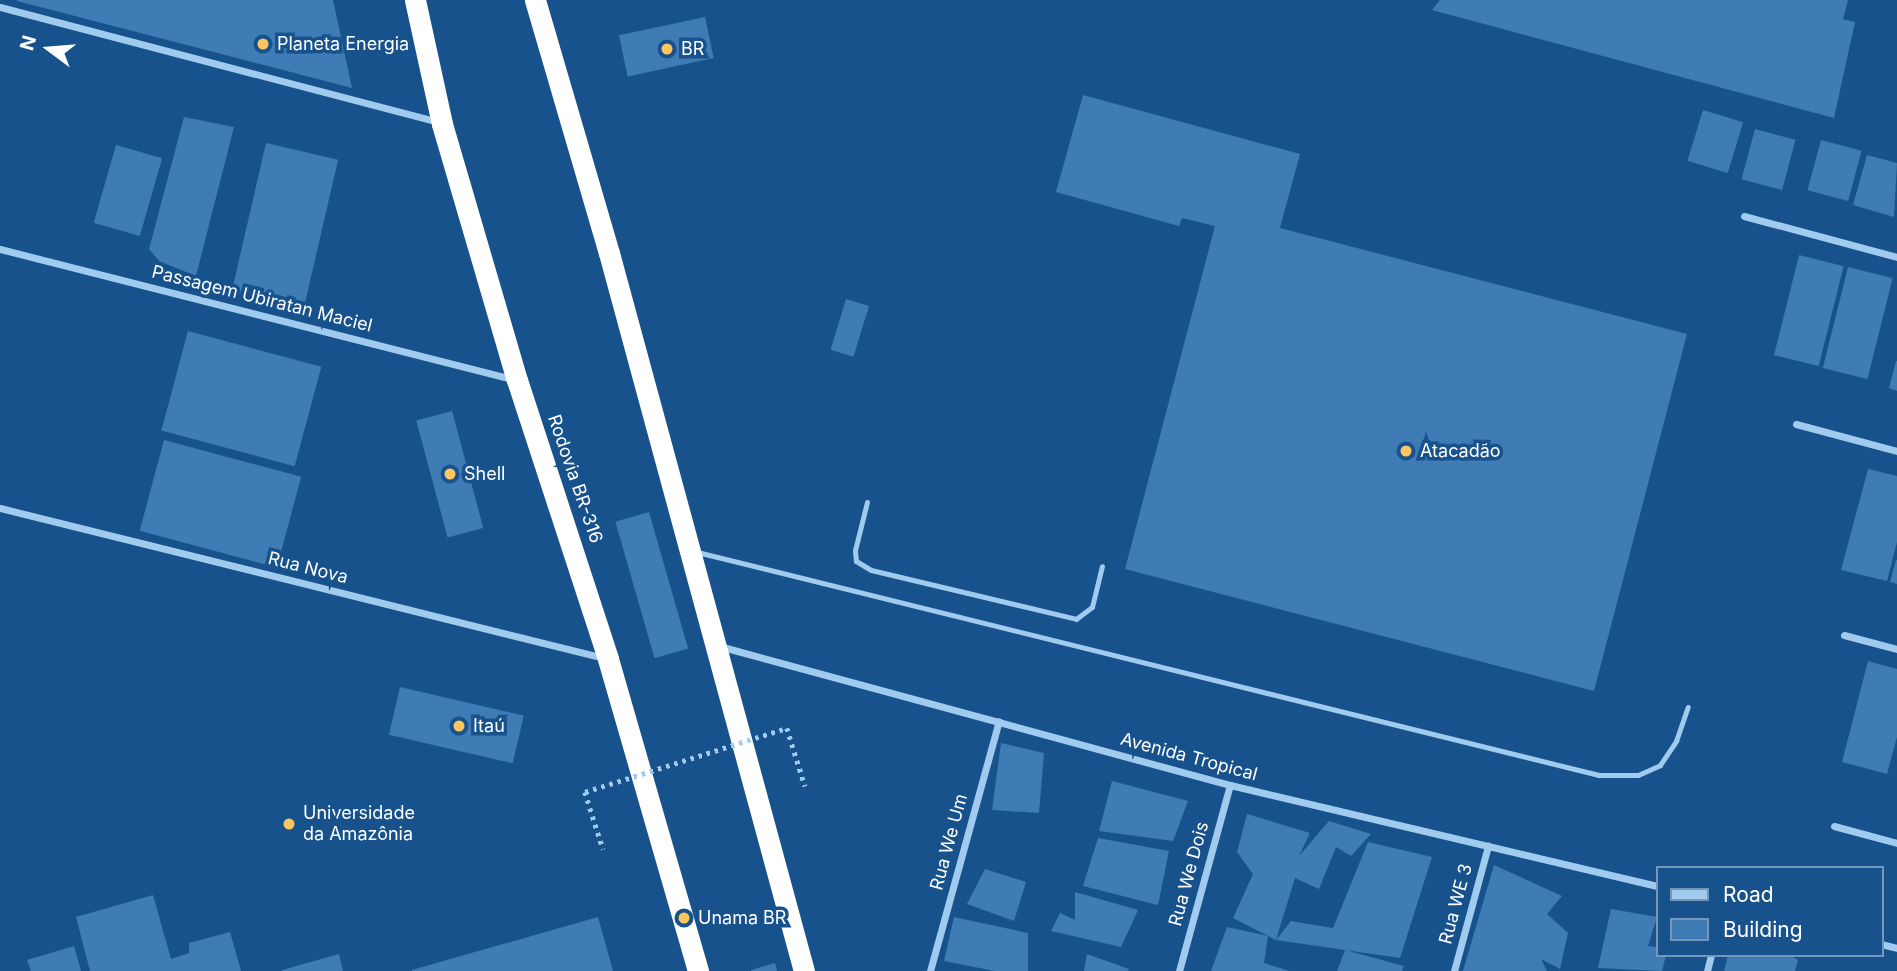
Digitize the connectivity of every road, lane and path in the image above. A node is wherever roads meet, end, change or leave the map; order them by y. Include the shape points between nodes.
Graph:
1 (415, 0) edge
2 (535, 0) edge
3 (0, 6) edge
4 (442, 124) junction
5 (1744, 216) dead end
6 (0, 249) edge
7 (1897, 257) edge
8 (517, 380) junction
9 (1796, 424) dead end
10 (1897, 451) edge
11 (867, 502) dead end
12 (0, 509) edge
13 (690, 551) junction
14 (1102, 566) dead end
15 (1844, 635) dead end
16 (716, 645) junction
17 (1897, 649) edge
18 (608, 659) junction
19 (1688, 707) dead end
20 (999, 721) junction
21 (1230, 785) junction
22 (805, 786) dead end
23 (1834, 826) dead end
24 (1897, 843) edge
25 (1488, 846) junction
26 (603, 849) dead end
27 (1656, 886) edge
28 (698, 971) edge
29 (804, 971) edge
30 (930, 971) edge
31 (1179, 971) edge
32 (1454, 971) edge

1 - 4 highway, Rodovia BR-316
2 - 13 highway
3 - 4 street
4 - 8 highway, Rodovia BR-316
5 - 7 street
6 - 8 street, Passagem Ubiratan Maciel
8 - 18 highway, Rodovia BR-316
9 - 10 street
11 - 14 lane via 855,550 856,561 871,569 1076,619 1092,607
12 - 18 street, Rua Nova
13 - 16 highway
13 - 19 lane via 1599,775 1638,775 1660,765 1676,741
15 - 17 street
16 - 20 street, Avenida Tropical
16 - 29 highway
18 - 28 highway, Rodovia BR-316
20 - 21 street, Avenida Tropical
20 - 30 street, Rua We Um
21 - 25 street, Avenida Tropical
21 - 31 street, Rua We Dois
22 - 26 path, bridge via 787,728 585,792
23 - 24 street
25 - 27 street, Avenida Tropical
25 - 32 street, Rua WE 3

